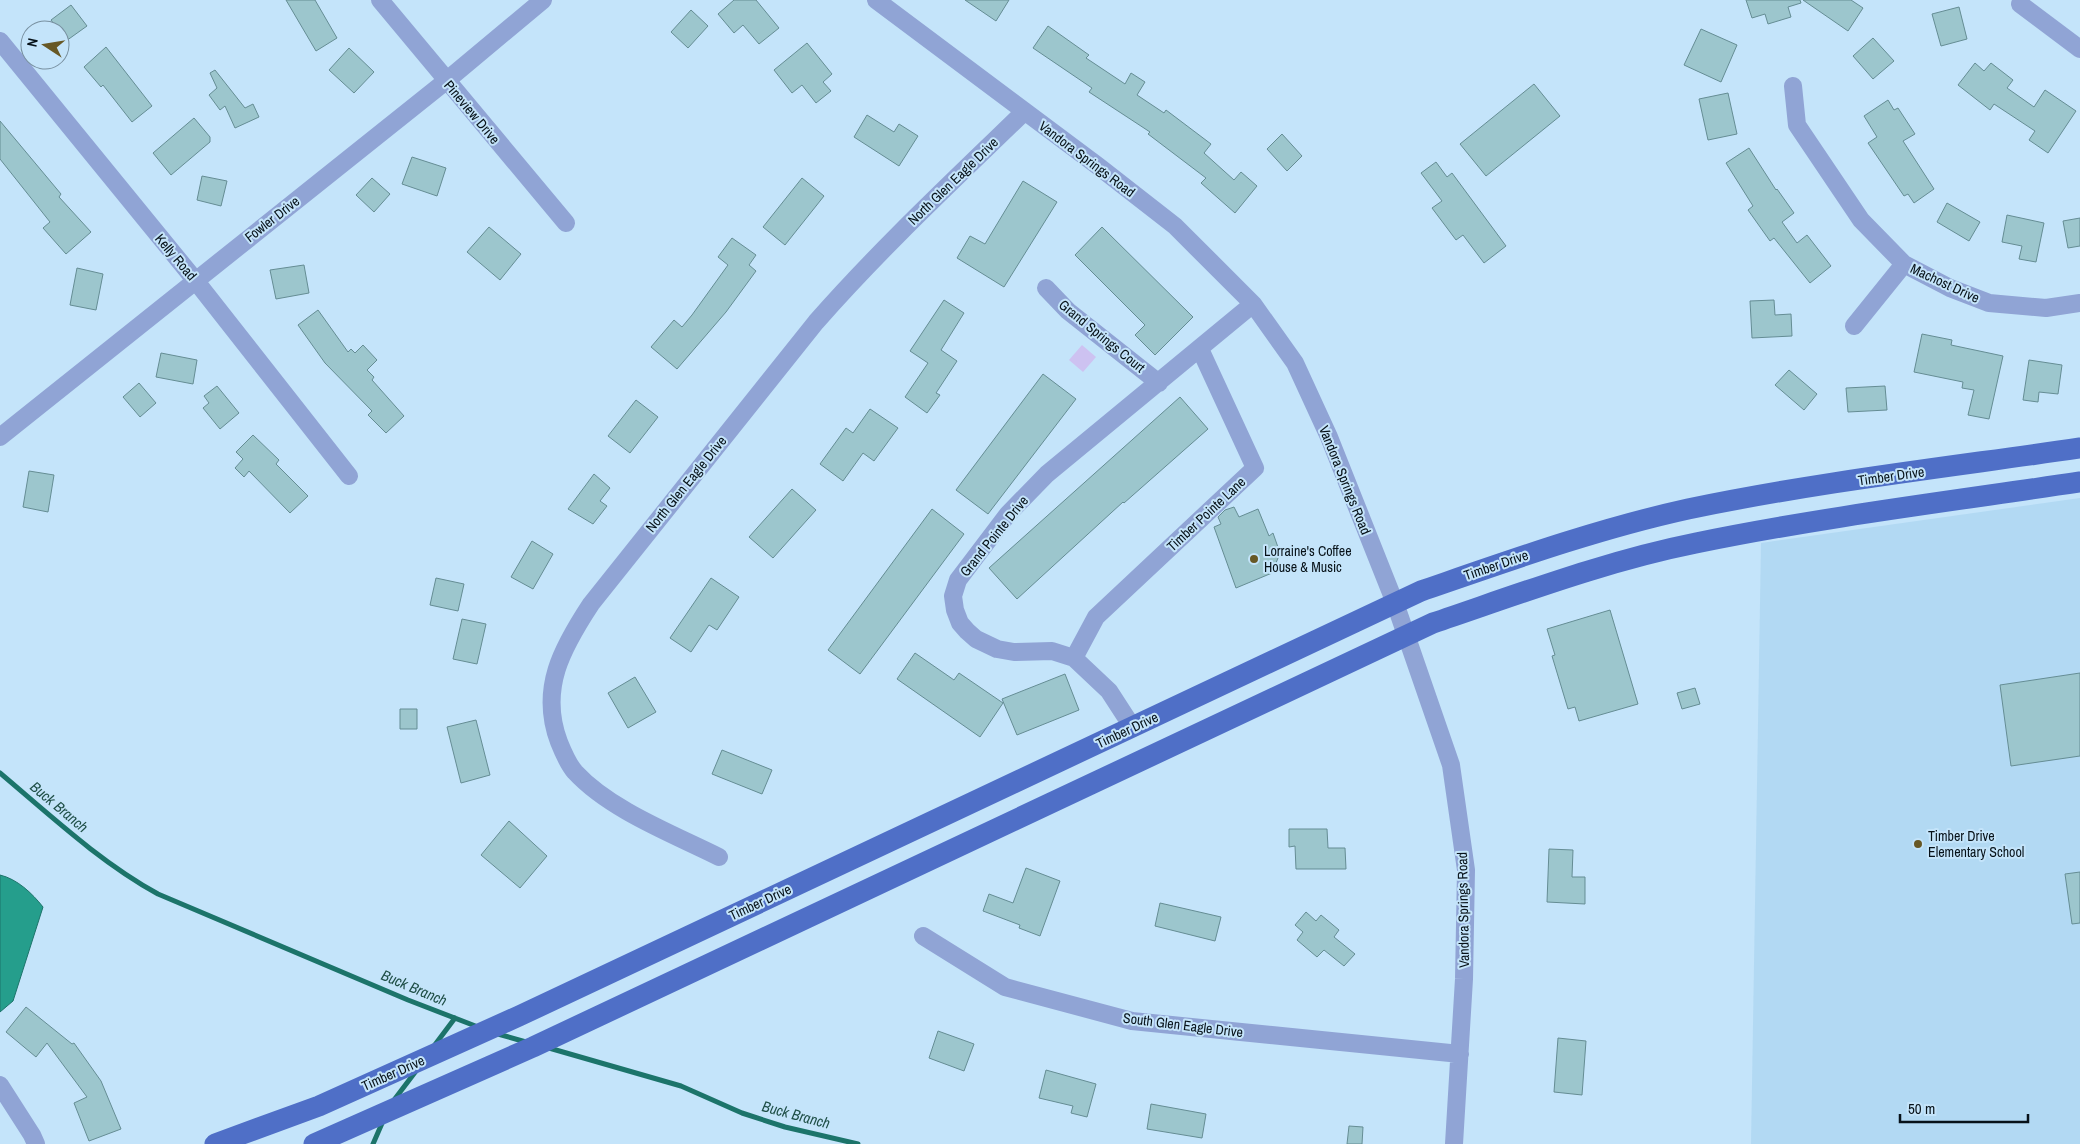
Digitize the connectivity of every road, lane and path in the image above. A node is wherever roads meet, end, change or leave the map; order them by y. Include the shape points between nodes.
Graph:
1 (380, 0) edge
2 (543, 0) edge
3 (876, 0) edge
4 (2020, 4) dead end
5 (0, 41) edge
6 (2080, 49) edge
7 (446, 80) junction
8 (1793, 86) dead end
9 (1024, 112) junction
10 (566, 223) dead end
11 (1904, 264) junction
12 (195, 280) junction
13 (1046, 288) dead end
14 (2080, 303) edge
15 (1253, 304) junction
16 (1854, 326) dead end
17 (1200, 349) junction
18 (1159, 383) junction
19 (0, 437) edge
20 (2080, 448) edge
21 (349, 476) dead end
22 (2080, 482) edge
23 (1395, 603) junction
24 (1406, 635) junction
25 (1074, 658) junction
26 (1133, 728) junction
27 (719, 857) dead end
28 (923, 936) dead end
29 (1460, 1054) junction
30 (0, 1085) edge
31 (36, 1144) edge
32 (216, 1144) edge
33 (314, 1144) edge
34 (1454, 1144) edge

1 - 7 street, Pineview Drive
2 - 7 street, Fowler Drive
3 - 9 street, Vandora Springs Road
4 - 6 street
5 - 12 street, Kelly Road
7 - 10 street, Pineview Drive
7 - 12 street, Fowler Drive
8 - 11 street, Machost Drive via 1797,125 1861,220
9 - 15 street, Vandora Springs Road via 1175,226
9 - 27 street, North Glen Eagle Drive via 880,253 816,322 591,604 572,632 556,668 550,693 554,730 574,772 624,810
11 - 14 street, Machost Drive via 1950,288 1989,303 2046,308
11 - 16 street
12 - 19 street, Fowler Drive
12 - 21 street, Kelly Road
13 - 18 street, Grand Springs Court via 1068,311
15 - 17 street, Grand Pointe Drive
15 - 23 street, Vandora Springs Road via 1295,363
17 - 18 street, Grand Pointe Drive
17 - 25 street, Timber Pointe Lane via 1255,468 1096,617
18 - 25 street, Grand Pointe Drive via 1047,474 1008,514 954,588 955,610 960,623 976,639 997,649 1052,651
20 - 23 main road, Timber Drive via 1809,488 1687,510 1564,542 1420,591
22 - 24 main road via 1694,543 1574,575
23 - 24 street, Vandora Springs Road
23 - 26 main road, Timber Drive
24 - 29 street, Vandora Springs Road via 1451,765 1465,862
24 - 33 main road via 533,1047
25 - 26 street, Grand Pointe Drive via 1109,691
26 - 32 main road, Timber Drive via 510,1020 319,1106
28 - 29 street, South Glen Eagle Drive via 1005,987 1132,1021
29 - 34 street, Vandora Springs Road
30 - 31 street

